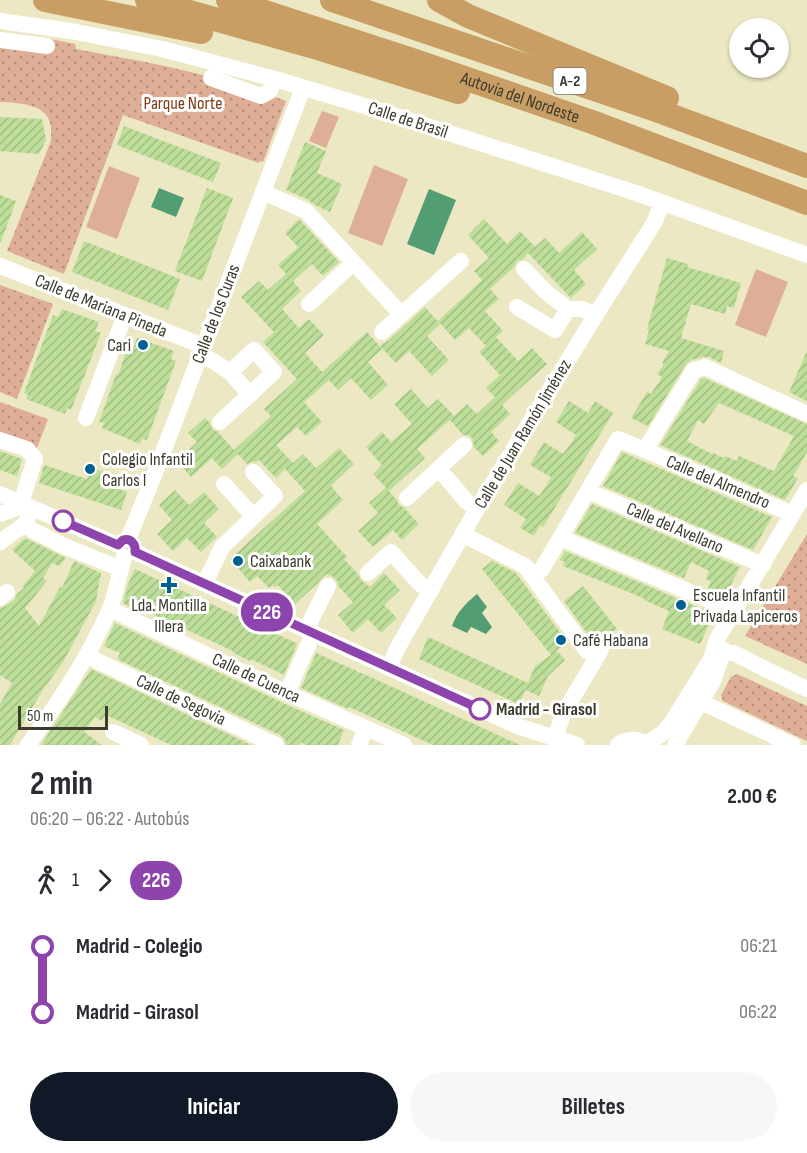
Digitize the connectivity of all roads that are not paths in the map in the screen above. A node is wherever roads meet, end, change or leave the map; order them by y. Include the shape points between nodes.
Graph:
1 (45, 0) edge
2 (147, 0) edge
3 (228, 0) edge
4 (332, 0) edge
5 (439, 0) edge
6 (0, 21) edge
7 (0, 40) edge
8 (46, 46) dead end
9 (211, 78) dead end
10 (409, 78) junction
11 (275, 80) junction
12 (303, 88) junction
13 (807, 151) edge
14 (681, 156) junction
15 (807, 166) edge
16 (263, 192) junction
17 (662, 203) junction
18 (807, 203) edge
19 (807, 255) edge
20 (461, 261) dead end
21 (353, 263) junction
22 (0, 266) edge
23 (524, 269) dead end
24 (309, 304) dead end
25 (517, 307) dead end
26 (568, 309) junction
27 (401, 314) junction
28 (125, 315) junction
29 (595, 316) junction
30 (382, 332) dead end
31 (201, 350) junction
32 (230, 372) junction
33 (250, 395) junction
34 (807, 414) edge
35 (86, 418) dead end
36 (220, 422) dead end
37 (0, 440) edge
38 (464, 445) dead end
39 (645, 450) junction
40 (439, 469) junction
41 (253, 472) dead end
42 (224, 484) dead end
43 (588, 491) junction
44 (0, 494) edge
45 (806, 495) edge
46 (407, 498) dead end
47 (26, 505) junction
48 (477, 509) junction
49 (0, 514) edge
50 (792, 514) junction
51 (253, 516) junction
52 (25, 524) junction
53 (462, 534) junction
54 (561, 538) junction
55 (0, 542) edge
56 (125, 552) junction
57 (763, 565) junction
58 (528, 570) junction
59 (368, 573) dead end
60 (205, 583) junction
61 (328, 586) dead end
62 (430, 591) junction
63 (110, 609) junction
64 (735, 611) junction
65 (310, 632) junction
66 (87, 654) junction
67 (717, 656) junction
68 (389, 667) junction
69 (761, 668) junction
70 (713, 681) junction
71 (807, 689) edge
72 (287, 693) junction
73 (701, 702) junction
74 (366, 728) junction
75 (113, 732) dead end
76 (555, 738) junction
77 (534, 739) edge
78 (646, 744) edge
79 (28, 745) edge
80 (141, 745) edge
81 (276, 745) edge
82 (358, 745) edge
83 (404, 745) edge
84 (577, 745) edge
85 (618, 745) edge
86 (675, 745) edge
87 (794, 745) edge

1 - 10 highway
2 - 10 highway
3 - 14 highway, Autovía del Nordeste / A-2 via 426,65
4 - 15 highway, Autovía del Nordeste / A-2 via 656,110
5 - 13 highway via 468,16 668,99
6 - 11 street, Calle de Brasil via 162,49
7 - 8 street
9 - 11 street via 261,96 270,91
10 - 14 highway
11 - 12 street, Calle de Brasil
12 - 16 street, Calle de los Curas
12 - 17 street, Calle de Brasil
14 - 18 highway, Autovía del Nordeste / A-2
16 - 21 street via 306,211
16 - 31 street, Calle de los Curas
17 - 19 street, Calle de Brasil
17 - 29 street, Calle de Juan Ramón Jiménez via 654,223
20 - 27 street
21 - 24 street
21 - 27 street
22 - 28 street, Calle de Mariana Pineda
23 - 26 street
25 - 26 street via 555,330
26 - 29 street via 583,309
27 - 30 street
28 - 31 street, Calle de Mariana Pineda
28 - 35 street
29 - 48 street, Calle de Juan Ramón Jiménez
31 - 32 street, Calle de Mariana Pineda
31 - 56 street, Calle de los Curas
32 - 33 street, Calle de Mariana Pineda
32 - 33 street via 254,350 274,372
33 - 36 street
34 - 39 street, Calle del Almendro via 705,367 694,370
37 - 47 street via 27,449 35,459
38 - 40 street
39 - 43 street, Calle del Almendro via 618,439
39 - 50 street, Calle del Almendro
40 - 46 street
40 - 48 street
41 - 51 street via 275,496
42 - 51 street
43 - 54 street
43 - 57 street, Calle del Avellano
44 - 47 street
45 - 50 street
47 - 49 street
47 - 52 street
47 - 56 street
48 - 53 street, Calle de Juan Ramón Jiménez
50 - 57 street
51 - 60 street via 222,547
52 - 55 street
52 - 56 street via 64,546
53 - 58 street
53 - 62 street, Calle de Juan Ramón Jiménez
54 - 58 street via 542,569
54 - 64 street
56 - 60 street
56 - 63 street, Calle de los Curas
57 - 64 street
58 - 76 street via 594,651
59 - 62 street via 391,552
60 - 65 street
61 - 65 street
62 - 68 street, Calle de Juan Ramón Jiménez
63 - 66 street, Calle de los Curas
63 - 72 street, Calle de Cuenca
64 - 67 street via 726,625
65 - 68 street
65 - 72 street
66 - 79 street, Calle de los Curas
66 - 81 street, Calle de Segovia
67 - 69 street via 734,653
67 - 70 street
67 - 78 street via 664,732
68 - 77 street via 517,726
69 - 70 street via 737,663 726,667
69 - 71 street
70 - 73 street
72 - 74 street, Calle de Cuenca
73 - 86 street
73 - 87 street
74 - 82 street
74 - 83 street, Calle de Cuenca
75 - 80 street
76 - 77 street
76 - 84 street
78 - 85 street via 629,740

